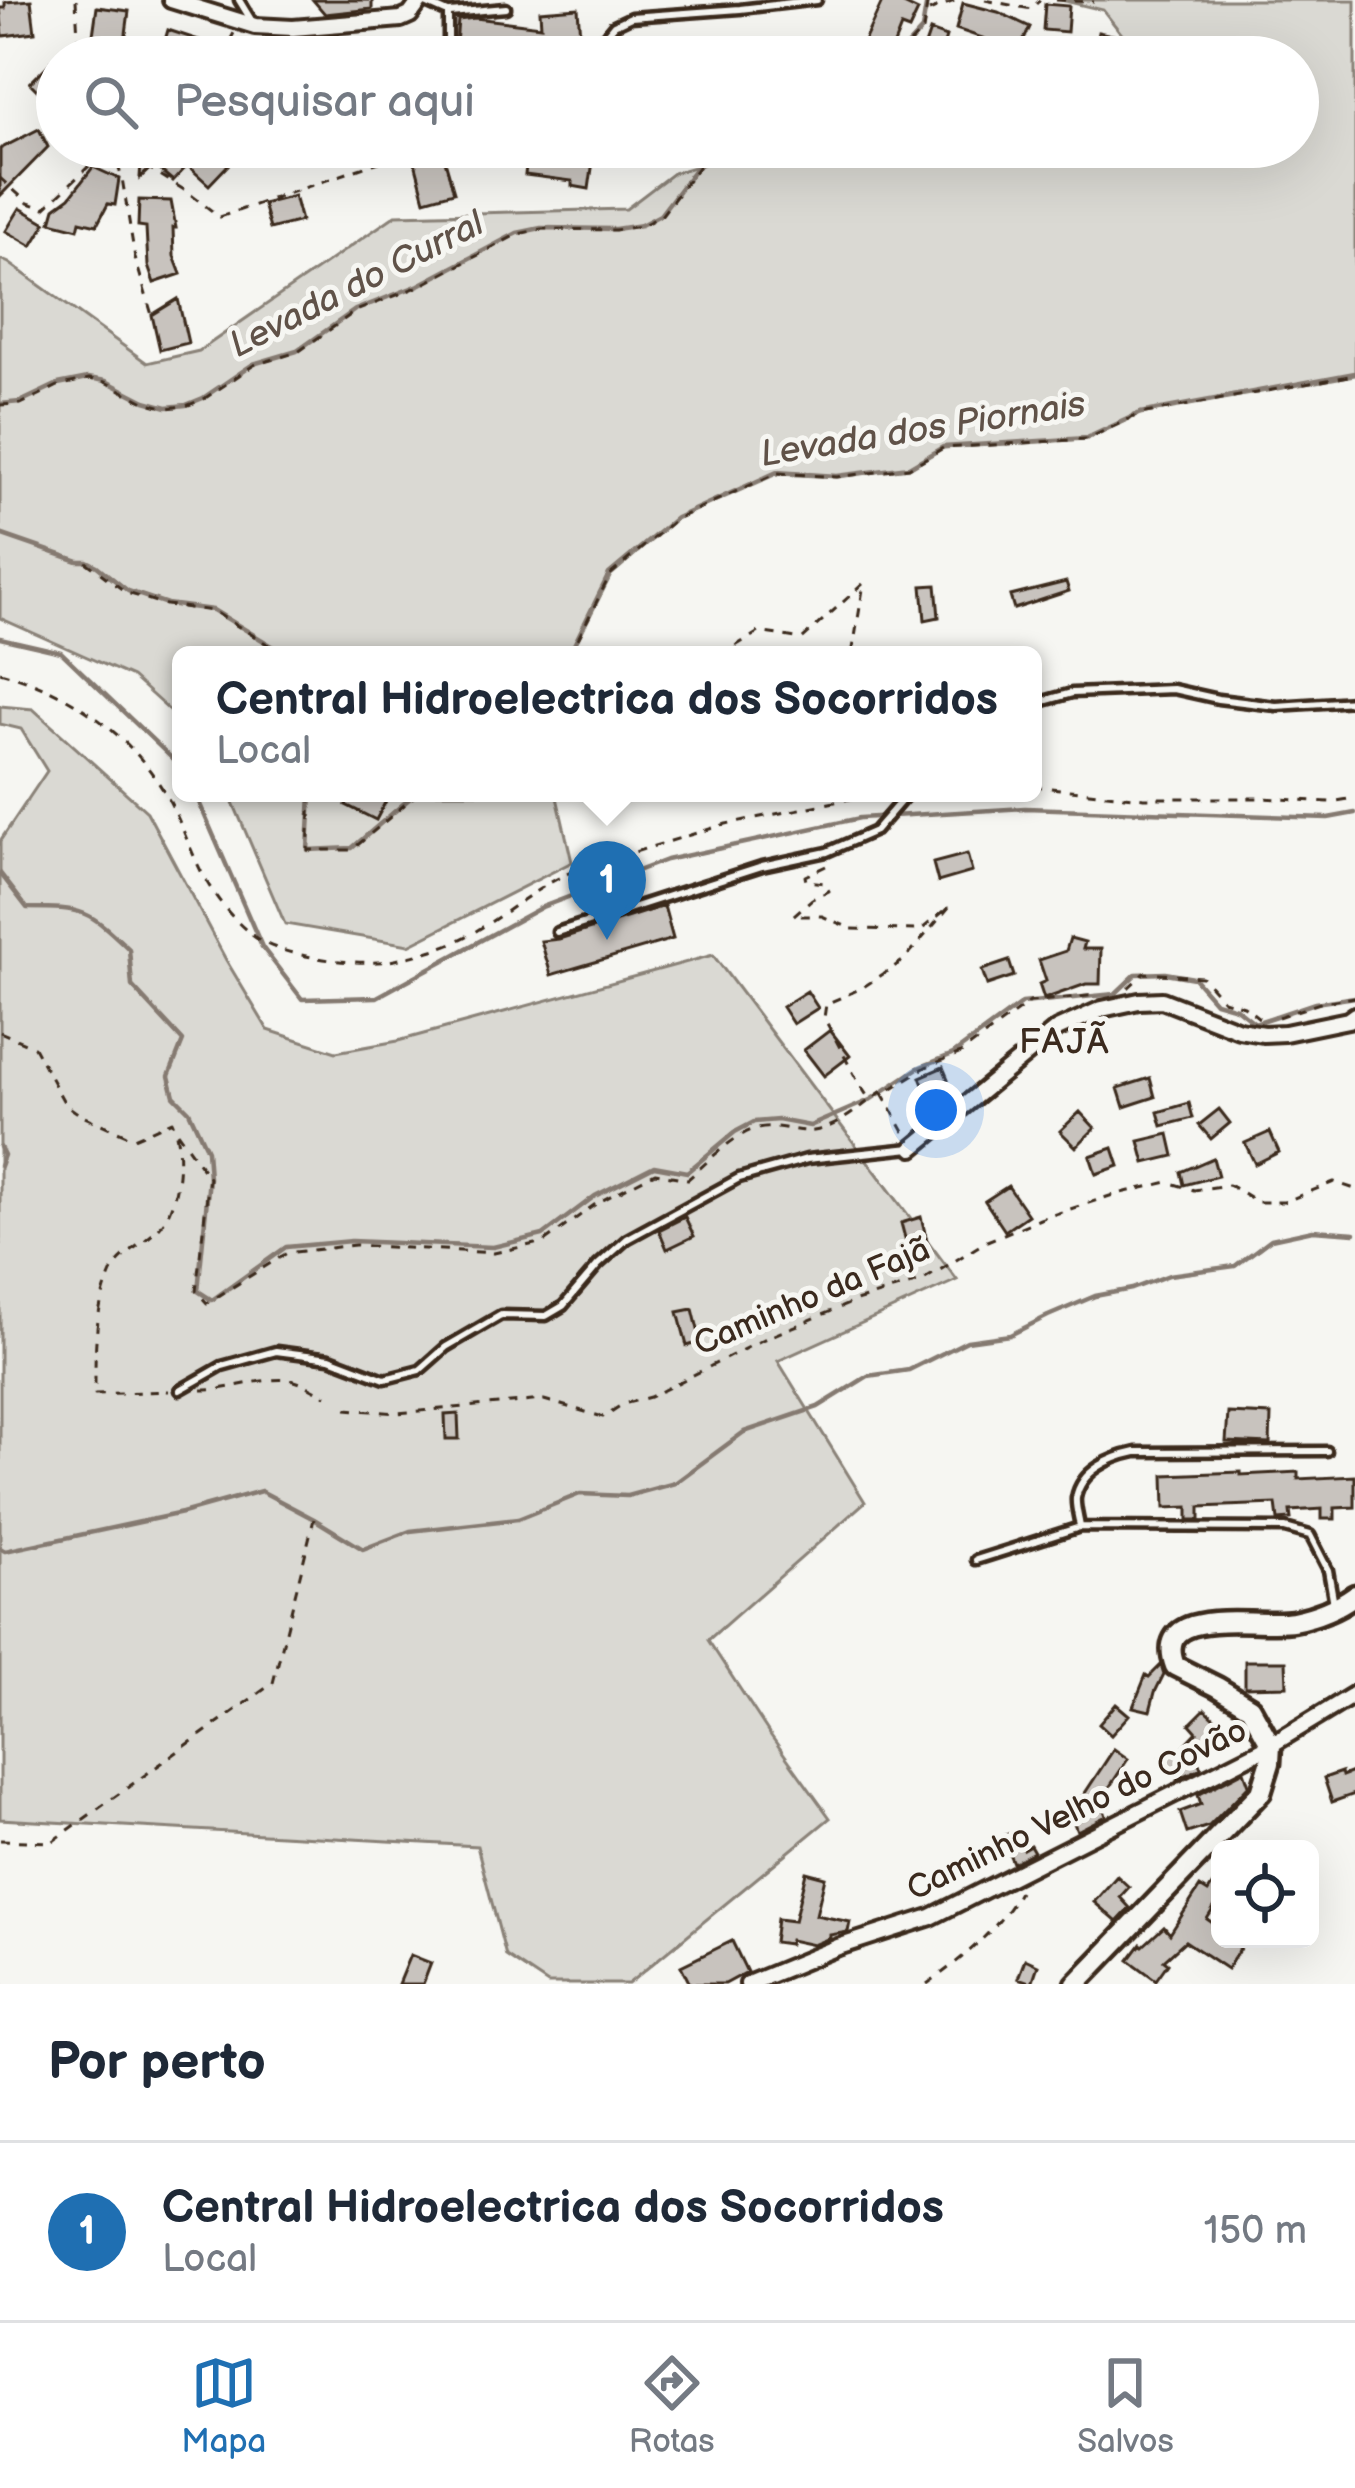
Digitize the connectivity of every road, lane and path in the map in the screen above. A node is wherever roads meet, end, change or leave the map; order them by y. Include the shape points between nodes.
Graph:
1 (76, 0) edge
2 (171, 0) edge
3 (238, 0) edge
4 (421, 0) edge
5 (817, 0) edge
6 (928, 0) edge
7 (957, 0) edge
8 (985, 0) edge
9 (1040, 0) edge
10 (1056, 0) edge
11 (1094, 2) edge
12 (506, 8) dead end
13 (927, 12) junction
14 (448, 13) junction
15 (248, 23) junction
16 (78, 36) edge
17 (238, 36) edge
18 (448, 36) edge
19 (605, 36) edge
20 (917, 36) edge
21 (89, 168) edge
22 (119, 168) edge
23 (147, 168) edge
24 (364, 168) edge
25 (697, 168) edge
26 (0, 178) edge
27 (152, 315) dead end
28 (1355, 375) edge
29 (0, 405) edge
30 (86, 562) dead end
31 (270, 646) edge
32 (574, 646) edge
33 (735, 646) edge
34 (854, 646) edge
35 (0, 672) edge
36 (1042, 701) edge
37 (1355, 701) edge
38 (1042, 787) edge
39 (1355, 797) edge
40 (311, 802) edge
41 (408, 802) edge
42 (835, 802) edge
43 (900, 802) edge
44 (827, 852) junction
45 (557, 932) dead end
46 (1355, 1015) edge
47 (0, 1032) edge
48 (870, 1100) junction
49 (177, 1132) junction
50 (913, 1148) junction
51 (1355, 1189) edge
52 (180, 1390) junction
53 (326, 1396) dead end
54 (346, 1409) dead end
55 (1327, 1451) dead end
56 (314, 1519) dead end
57 (1080, 1528) junction
58 (976, 1560) dead end
59 (1355, 1595) edge
60 (1334, 1608) junction
61 (1355, 1694) edge
62 (1270, 1744) junction
63 (0, 1840) edge
64 (1035, 1864) junction
65 (748, 1984) edge
66 (927, 1984) edge
67 (1076, 1984) edge

1 - 16 path
2 - 15 street
3 - 15 lane
4 - 14 lane
4 - 15 street via 401,19 293,28
5 - 19 lane via 632,16
6 - 13 path
7 - 13 path
8 - 9 path via 1031,9
10 - 11 path
12 - 14 lane
13 - 20 path
14 - 18 lane
15 - 17 path
21 - 26 path via 45,208
22 - 27 path
23 - 24 path via 220,217
25 - 29 path via 661,216 641,226 518,234 356,311 298,352 254,365 186,406 144,402 88,379
28 - 32 path via 1140,414 1087,439 943,448 909,468 837,477 778,473 676,519 610,575
30 - 31 path via 127,593 213,611
33 - 34 path via 759,632 802,639 864,583
35 - 42 path via 68,698 107,726 164,792 209,885 260,942 349,962 387,962 444,946 576,870 726,824
36 - 37 lane via 1173,689 1276,706
38 - 39 path via 1144,798
40 - 41 path via 308,850 352,850
43 - 44 lane via 875,831
44 - 45 lane
44 - 48 path via 826,866 805,876 829,891 793,916 822,916 852,929 921,930 950,906 904,960 826,1004 824,1018
46 - 50 street via 1263,1034 1162,1000 1102,1009 1057,1028
47 - 49 path via 34,1047 64,1104 82,1116 134,1138 172,1120
48 - 49 path via 812,1132 755,1129 688,1179 655,1173 544,1242 494,1253 355,1245 287,1253 207,1303 196,1291 209,1178
48 - 50 path via 881,1092
49 - 52 path via 178,1185 163,1225 113,1268 94,1332 95,1394
50 - 52 lane via 806,1159 739,1178 627,1239 546,1316 501,1315 421,1370 385,1379 330,1358 276,1352 222,1366
51 - 54 path, Caminho da Fajã via 1334,1182 1284,1202 1258,1202 1229,1184 1194,1190 1168,1182 1113,1195 987,1241 922,1281 764,1339 603,1417 544,1400 397,1413
52 - 53 path via 293,1380
55 - 57 lane via 1112,1457 1076,1496
56 - 63 path via 273,1683 52,1842
57 - 58 lane
57 - 60 lane via 1285,1528 1310,1535 1328,1570
59 - 60 street
60 - 62 street via 1292,1622 1192,1624 1172,1639 1175,1666 1250,1707
61 - 62 street, Caminho Velho do Covão
62 - 64 street, Caminho Velho do Covão
62 - 67 street via 1261,1792
64 - 65 street, Caminho Velho do Covão via 932,1918
64 - 66 path via 1008,1912

